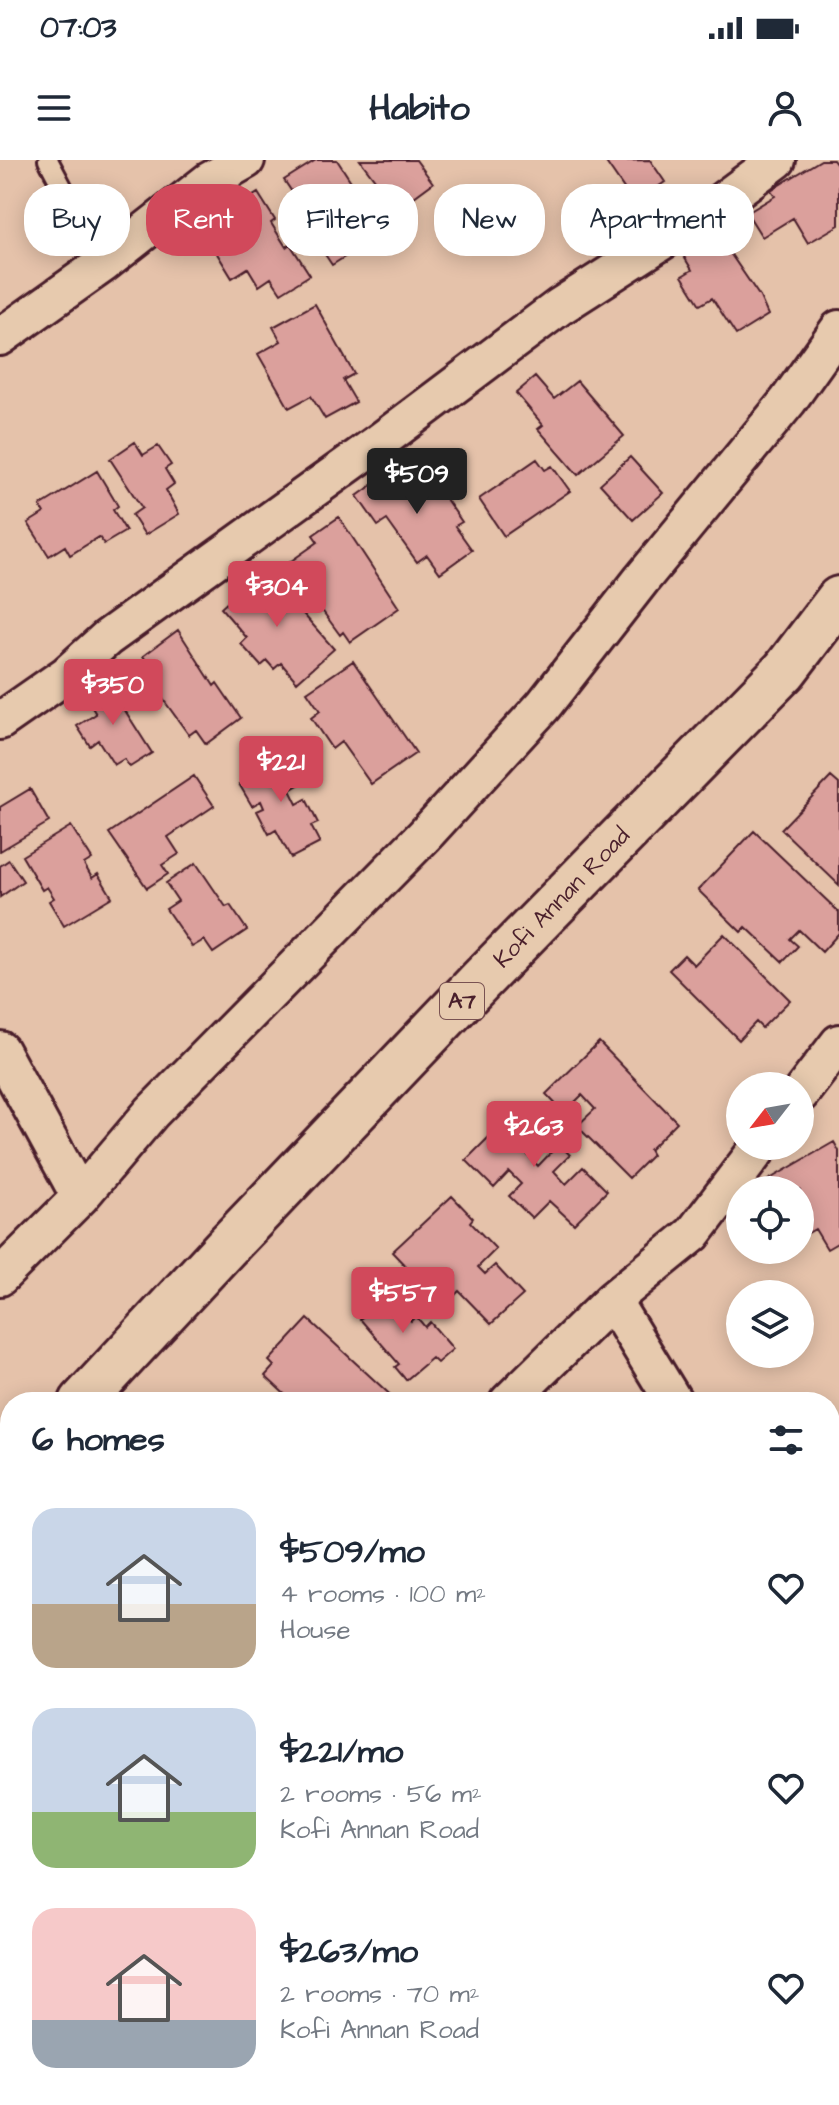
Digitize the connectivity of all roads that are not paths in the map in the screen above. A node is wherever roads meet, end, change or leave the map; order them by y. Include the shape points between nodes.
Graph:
1 (48, 160) edge
2 (246, 160) edge
3 (777, 160) edge
4 (103, 264) junction
5 (839, 329) edge
6 (0, 337) edge
7 (839, 599) edge
8 (0, 721) edge
9 (839, 1043) edge
10 (0, 1050) edge
11 (814, 1076) edge
12 (749, 1160) edge
13 (80, 1197) junction
14 (0, 1277) edge
15 (612, 1300) junction
16 (91, 1392) edge
17 (518, 1392) edge
18 (668, 1392) edge

1 - 4 lane
2 - 4 street via 209,181
3 - 8 street via 706,213 559,307
4 - 6 street
5 - 13 street via 788,401 543,706 424,836 152,1112
7 - 16 main road, Kofi Annan Road / A7 via 785,670 480,981
9 - 11 street
10 - 13 street
12 - 15 street via 693,1234
13 - 14 street
15 - 17 street
15 - 18 street

